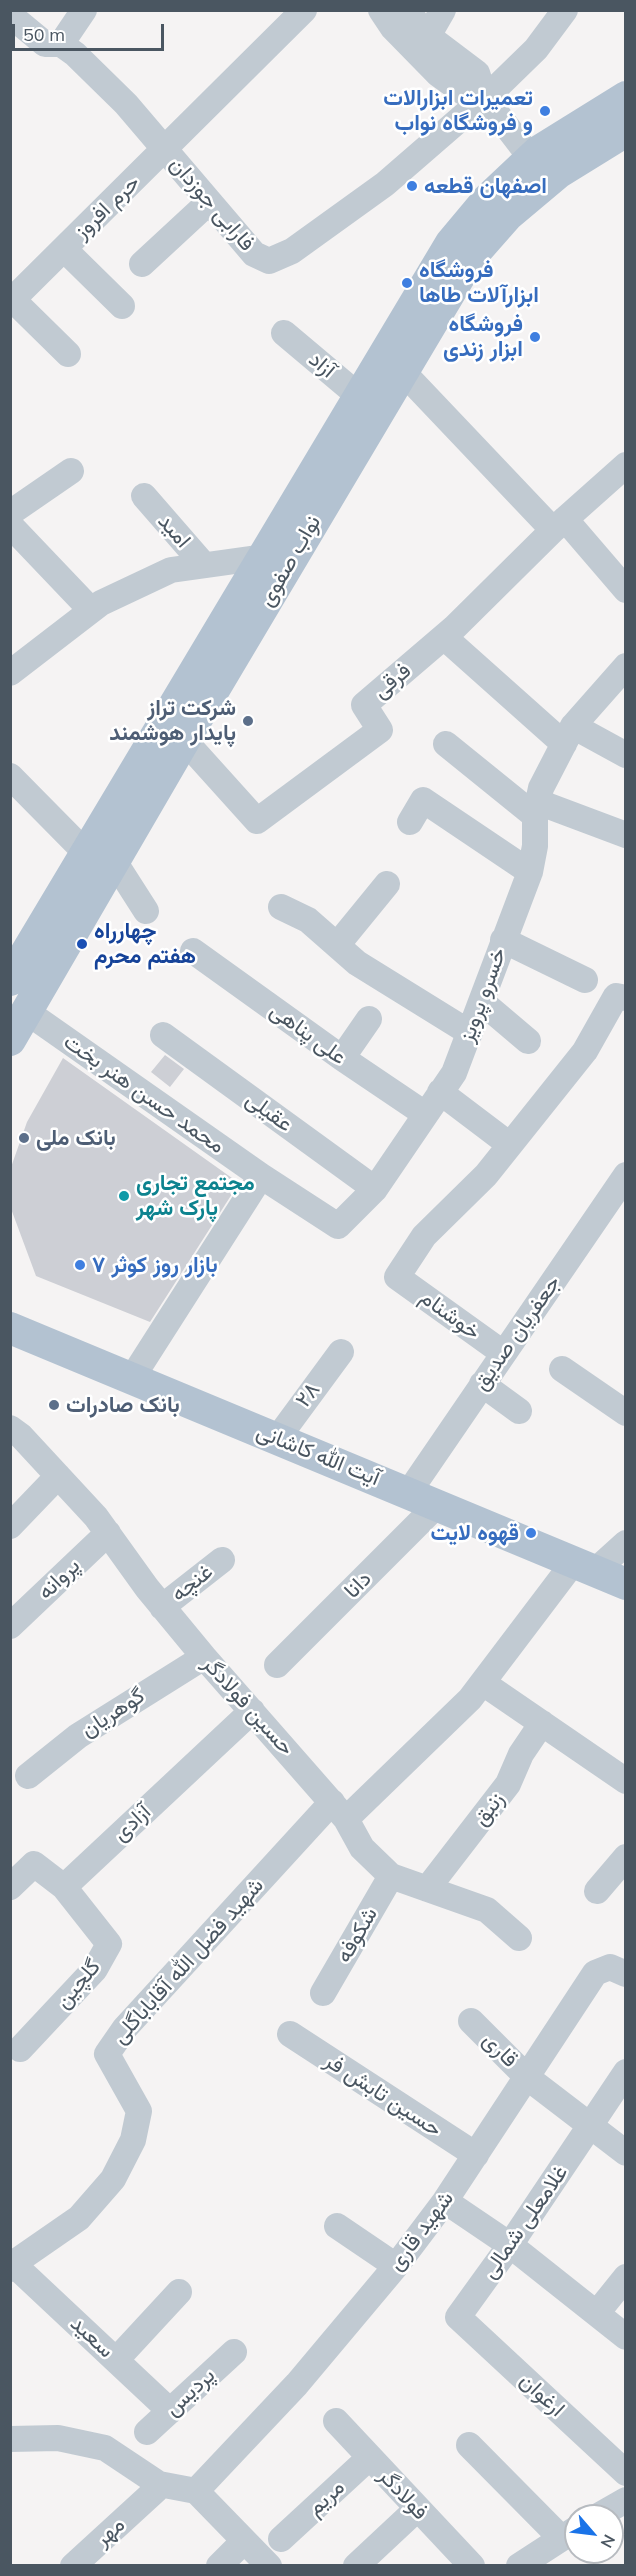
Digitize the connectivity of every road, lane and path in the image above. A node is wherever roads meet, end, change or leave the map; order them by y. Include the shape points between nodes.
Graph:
1 (84, 10) edge
2 (304, 10) edge
3 (381, 10) edge
4 (406, 10) edge
5 (443, 10) edge
6 (565, 10) edge
7 (14, 26) edge
8 (428, 36) junction
9 (61, 44) junction
10 (626, 97) edge
11 (485, 98) junction
12 (626, 131) edge
13 (165, 150) junction
14 (531, 158) junction
15 (209, 202) junction
16 (64, 249) junction
17 (142, 264) dead end
18 (11, 299) edge
19 (122, 306) dead end
20 (284, 333) dead end
21 (68, 354) dead end
22 (402, 370) junction
23 (360, 397) junction
24 (626, 465) edge
25 (71, 471) dead end
26 (144, 496) dead end
27 (10, 513) edge
28 (559, 524) junction
29 (10, 525) edge
30 (264, 557) junction
31 (204, 566) junction
32 (626, 590) edge
33 (91, 610) junction
34 (444, 637) junction
35 (626, 666) edge
36 (10, 673) edge
37 (568, 735) junction
38 (184, 740) junction
39 (446, 744) dead end
40 (626, 755) edge
41 (10, 776) edge
42 (536, 809) junction
43 (410, 822) dead end
44 (626, 835) edge
45 (100, 857) junction
46 (530, 873) junction
47 (387, 884) dead end
48 (281, 907) dead end
49 (146, 911) dead end
50 (503, 940) junction
51 (338, 944) junction
52 (193, 951) dead end
53 (10, 980) edge
54 (585, 980) dead end
55 (621, 997) edge
56 (482, 1002) junction
57 (27, 1012) junction
58 (369, 1019) dead end
59 (470, 1033) junction
60 (163, 1035) dead end
61 (10, 1040) edge
62 (528, 1041) dead end
63 (342, 1058) junction
64 (440, 1092) junction
65 (425, 1114) junction
66 (510, 1145) junction
67 (626, 1175) edge
68 (261, 1176) junction
69 (375, 1189) junction
70 (10, 1328) edge
71 (341, 1352) dead end
72 (503, 1353) junction
73 (562, 1369) dead end
74 (132, 1378) junction
75 (482, 1384) junction
76 (519, 1411) dead end
77 (626, 1413) edge
78 (10, 1428) edge
79 (277, 1439) junction
80 (58, 1476) junction
81 (409, 1491) junction
82 (438, 1504) junction
83 (10, 1526) edge
84 (108, 1533) junction
85 (626, 1543) edge
86 (222, 1560) dead end
87 (584, 1567) junction
88 (626, 1584) edge
89 (162, 1607) junction
90 (10, 1626) edge
91 (204, 1657) junction
92 (277, 1665) dead end
93 (483, 1683) junction
94 (252, 1711) junction
95 (542, 1724) junction
96 (28, 1776) dead end
97 (626, 1781) edge
98 (339, 1810) junction
99 (626, 1857) edge
100 (391, 1876) junction
101 (10, 1887) edge
102 (64, 1887) junction
103 (427, 1889) junction
104 (597, 1891) dead end
105 (519, 1938) dead end
106 (626, 1974) edge
107 (323, 1993) dead end
108 (471, 2021) dead end
109 (290, 2034) dead end
110 (20, 2049) dead end
111 (626, 2072) edge
112 (528, 2078) junction
113 (590, 2126) junction
114 (626, 2152) edge
115 (476, 2156) junction
116 (445, 2201) junction
117 (337, 2226) dead end
118 (510, 2245) junction
119 (15, 2262) edge
120 (396, 2266) junction
121 (626, 2277) edge
122 (179, 2292) dead end
123 (597, 2313) junction
124 (458, 2317) joint
125 (626, 2337) edge
126 (234, 2352) dead end
127 (117, 2359) junction
128 (170, 2411) junction
129 (336, 2421) dead end
130 (147, 2432) dead end
131 (10, 2439) edge
132 (469, 2445) dead end
133 (370, 2457) junction
134 (626, 2473) edge
135 (154, 2491) junction
136 (200, 2496) junction
137 (417, 2509) junction
138 (564, 2529) edge
139 (564, 2536) edge
140 (281, 2539) dead end
141 (244, 2541) junction
142 (73, 2565) edge
143 (219, 2565) edge
144 (269, 2565) edge
145 (356, 2565) edge
146 (472, 2565) edge
147 (519, 2565) edge

1 - 9 street
2 - 13 street, حرم افروز
3 - 11 street via 393,28 438,74 463,92
4 - 8 street
5 - 8 street
6 - 11 street via 536,49
7 - 9 street, فارابی جوزدان via 45,44
8 - 11 street via 477,73
9 - 13 street, فارابی جوزدان via 126,104
10 - 14 main road, نواب صفوی
11 - 14 street
11 - 15 street, فارابی جوزدان via 386,184 292,251 269,261 254,254
12 - 22 main road, نواب صفوی via 558,173 508,215 471,257
13 - 15 street, فارابی جوزدان
13 - 16 street, حرم افروز
14 - 23 main road, نواب صفوی via 487,200 451,243
15 - 17 street
16 - 18 street, حرم افروز
16 - 19 street
18 - 21 street
20 - 23 street, آزاد
22 - 28 street
22 - 38 main road, نواب صفوی
23 - 30 main road, نواب صفوی
24 - 28 street, فرقی
25 - 27 street
26 - 31 street, امید
28 - 32 street
28 - 34 street, فرقی
29 - 33 street
30 - 31 street
30 - 45 main road, نواب صفوی
31 - 33 street via 171,570
33 - 36 street
34 - 37 street
34 - 38 street, فرقی via 364,705 380,730 257,821
35 - 37 street, خسرو پرویز
37 - 40 street
37 - 42 street, خسرو پرویز via 541,788
38 - 45 main road, نواب صفوی
39 - 42 street
41 - 45 street
42 - 44 street
42 - 46 street, خسرو پرویز via 536,846
43 - 46 street via 423,800
45 - 49 street
45 - 53 main road, نواب صفوی
45 - 57 main road, نواب صفوی
46 - 50 street, خسرو پرویز
47 - 51 street
48 - 51 street via 308,920
50 - 54 street
50 - 56 street, خسرو پرویز
51 - 59 street via 357,963
52 - 63 street, علی پناهی
55 - 66 street via 585,1051
56 - 59 street, خسرو پرویز
56 - 62 street
57 - 61 main road, نواب صفوی
57 - 68 street, محمد حسن هنر بخت
58 - 63 street
59 - 64 street, خسرو پرویز via 454,1072
60 - 69 street, عقیلی
63 - 65 street, علی پناهی
64 - 65 street, خسرو پرویز
64 - 66 street
65 - 69 street, خسرو پرویز
66 - 72 street, خوشنام via 486,1175 424,1236 397,1277
67 - 72 street, جعفریان صدیق
68 - 69 street, خسرو پرویز via 338,1226
68 - 74 street
70 - 74 main road, آیت الله کاشانی
71 - 79 street, ۲۸
72 - 75 street, جعفریان صدیق
73 - 77 street
74 - 79 main road, آیت الله کاشانی
75 - 76 street
75 - 81 street, جعفریان صدیق
78 - 80 street, حسین فولادگر
79 - 81 main road, آیت الله کاشانی
80 - 83 street
80 - 84 street, حسین فولادگر
81 - 82 main road, آیت الله کاشانی
82 - 87 main road, آیت الله کاشانی
82 - 92 street, دانا
84 - 89 street, حسین فولادگر
84 - 90 street, پروانه
85 - 87 street, شهید فضل الله آقاباباگلی
86 - 89 street, غنچه
87 - 88 main road, آیت الله کاشانی
87 - 93 street, شهید فضل الله آقاباباگلی
89 - 91 street, حسین فولادگر
91 - 94 street, حسین فولادگر
91 - 96 street, گوهریان via 78,1736
93 - 95 street
93 - 98 street, شهید فضل الله آقاباباگلی via 470,1699
94 - 98 street, حسین فولادگر
94 - 102 street, آزادی
95 - 97 street
95 - 103 street, زنبق via 521,1754 508,1784
98 - 100 street, حسین فولادگر via 362,1848
98 - 119 street, شهید فضل الله آقاباباگلی via 125,2028 107,2054 139,2111 133,2140 113,2179 79,2218
99 - 104 street
100 - 103 street, حسین فولادگر
100 - 107 street, شکوفه
101 - 102 street via 34,1864
102 - 110 street, گلچین via 109,1944 95,1969
103 - 105 street, حسین فولادگر via 487,1910
106 - 112 street, شهید قاری via 610,1967 595,1973
108 - 112 street, قاری
109 - 115 street, حسین تابش فر
111 - 113 street, غلامعلی شمالی
112 - 113 street, قاری
112 - 115 street, شهید قاری
113 - 114 street, قاری
113 - 118 street, غلامعلی شمالی
115 - 116 street, شهید قاری
116 - 118 street
116 - 120 street, شهید قاری
117 - 120 street
118 - 123 street
118 - 124 street, غلامعلی شمالی
119 - 127 street, سعید
120 - 136 street, شهید قاری
121 - 123 street
122 - 127 street
123 - 125 street
124 - 134 street, ارغوان
126 - 128 street, پردیس
127 - 128 street, سعید
128 - 130 street, پردیس
129 - 133 street, فولادگر
131 - 135 street via 58,2438 105,2448
132 - 138 street
133 - 137 street, فولادگر
133 - 140 street, مریم
135 - 136 street
135 - 142 street, مهر
136 - 141 street
137 - 145 street
137 - 146 street, فولادگر
139 - 147 street
141 - 143 street
141 - 144 street

